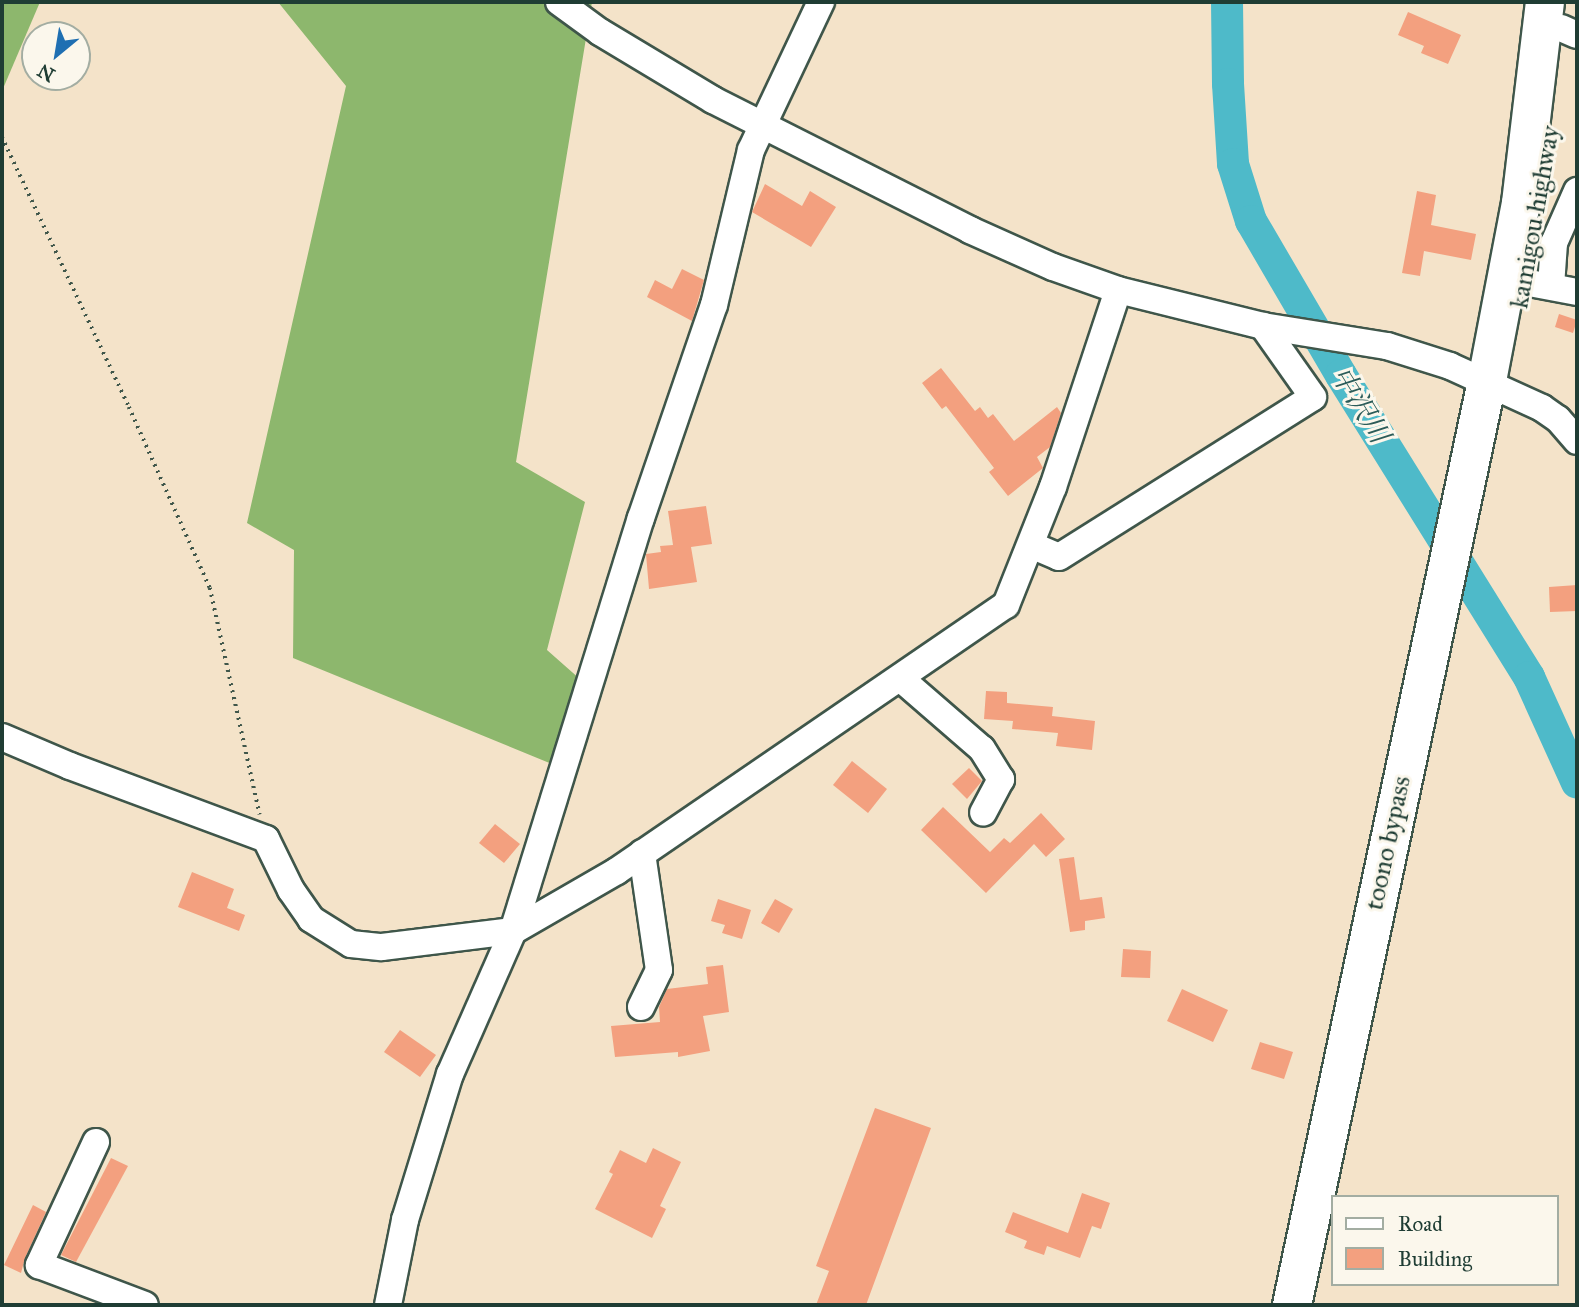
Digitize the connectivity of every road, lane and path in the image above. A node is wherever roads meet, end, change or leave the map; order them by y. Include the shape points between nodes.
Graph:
1 (559, 2) edge
2 (821, 2) edge
3 (1561, 17) edge
4 (761, 123) junction
5 (2, 136) edge
6 (1577, 191) edge
7 (1538, 284) junction
8 (1118, 290) junction
9 (1577, 292) edge
10 (1263, 326) junction
11 (1495, 385) junction
12 (1577, 441) edge
13 (1031, 545) junction
14 (1447, 612) junction
15 (900, 678) junction
16 (2, 737) edge
17 (983, 813) dead end
18 (265, 838) junction
19 (642, 853) junction
20 (513, 931) junction
21 (641, 1007) dead end
22 (96, 1142) dead end
23 (1337, 1195) edge
24 (1330, 1230) edge
25 (145, 1305) edge
26 (388, 1305) edge
27 (1292, 1305) edge
28 (1315, 1305) edge

1 - 4 street via 713,100
2 - 4 street
3 - 7 highway, kamigou highway
3 - 11 highway, kamigou highway via 1521,203
4 - 8 street via 970,230
4 - 20 street via 714,304 641,518
5 - 18 path via 210,588
6 - 7 street
7 - 9 street
7 - 11 highway, kamigou highway
8 - 10 street
8 - 13 street
10 - 11 street via 1387,346
10 - 13 street via 1313,397 1059,556
11 - 12 street via 1542,408
11 - 14 highway, toono bypass
13 - 15 street via 1006,605
14 - 23 highway, toono bypass
14 - 27 highway, toono bypass
15 - 17 street via 982,749 1001,779
15 - 19 street
16 - 18 street
18 - 20 street via 291,890 312,919 351,944 382,947
19 - 20 street via 555,910
19 - 21 street via 659,970
20 - 26 street via 450,1074 405,1220
22 - 25 street via 39,1265
24 - 28 highway

